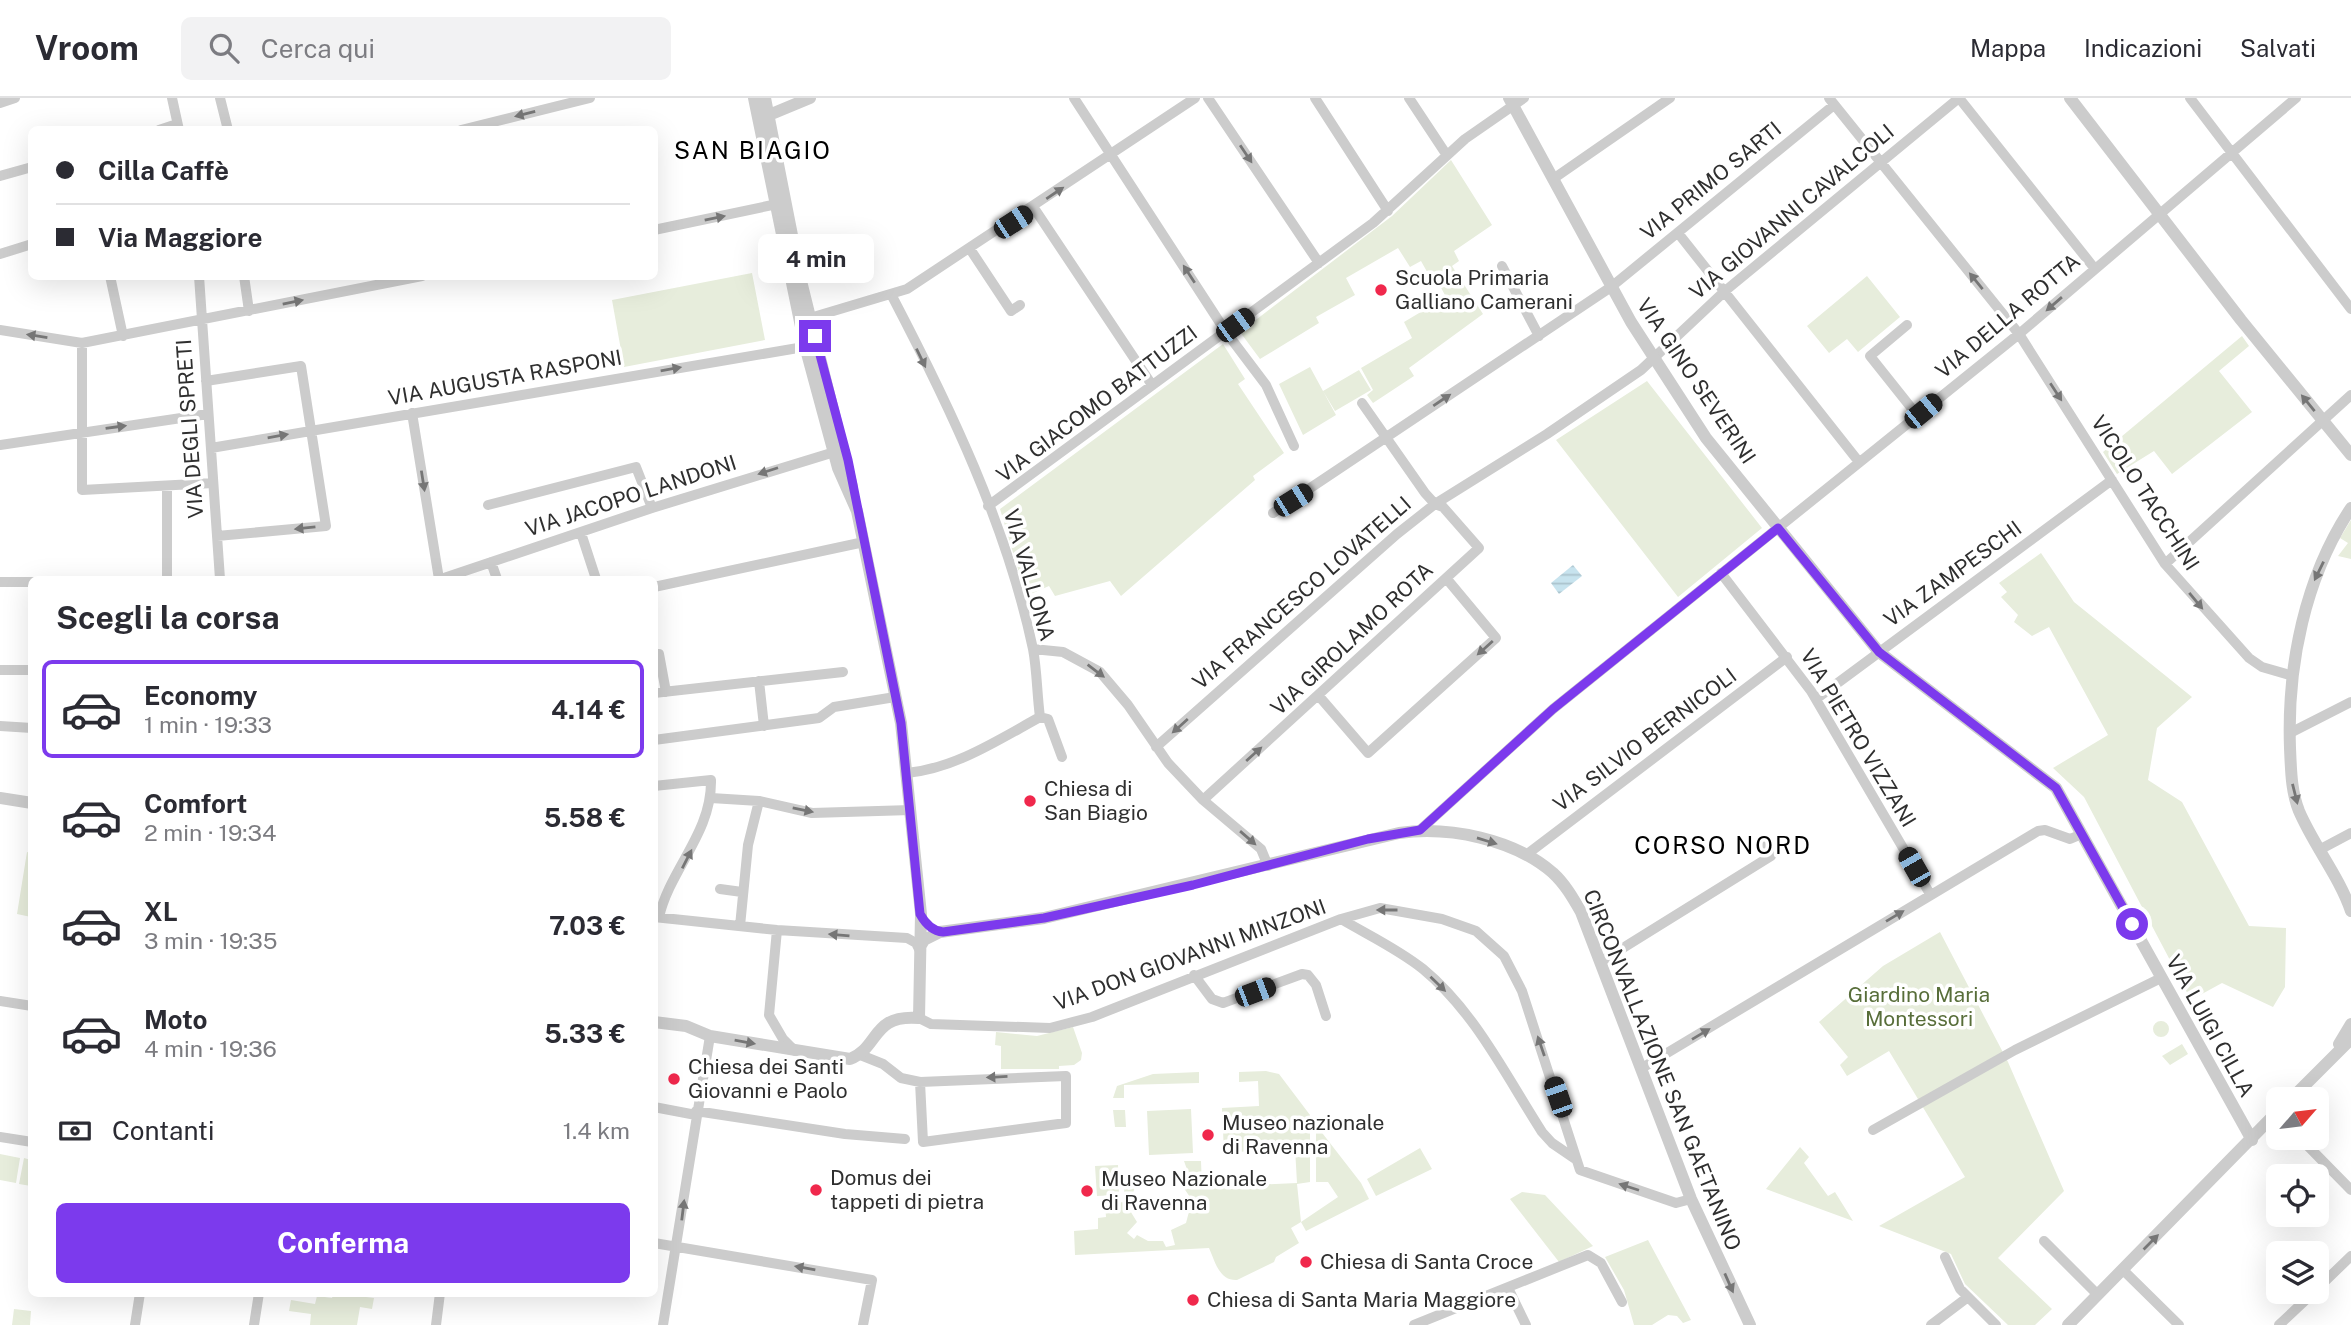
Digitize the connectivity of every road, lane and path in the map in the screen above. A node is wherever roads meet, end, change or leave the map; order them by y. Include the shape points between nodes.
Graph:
1 (15, 98) edge
2 (172, 98) edge
3 (220, 98) edge
4 (590, 98) edge
5 (754, 98) edge
6 (765, 98) edge
7 (810, 98) edge
8 (1074, 98) edge
9 (1195, 98) edge
10 (1208, 98) edge
11 (1315, 98) edge
12 (1409, 98) edge
13 (1524, 98) edge
14 (1670, 98) edge
15 (1959, 98) edge
16 (2070, 98) edge
17 (2190, 98) edge
18 (2292, 99) edge
19 (1511, 102) edge
20 (1832, 102) edge
21 (0, 103) edge
22 (763, 115) junction
23 (178, 126) edge
24 (227, 126) edge
25 (477, 126) edge
26 (2234, 152) junction
27 (1446, 154) junction
28 (1112, 155) junction
29 (1880, 162) junction
30 (28, 168) edge
31 (0, 176) edge
32 (1553, 179) junction
33 (780, 202) junction
34 (1034, 208) junction
35 (1388, 211) junction
36 (2162, 213) junction
37 (658, 229) edge
38 (1678, 233) junction
39 (28, 245) edge
40 (970, 249) junction
41 (0, 254) edge
42 (1319, 263) junction
43 (1502, 266) dead end
44 (2095, 269) junction
45 (789, 271) junction
46 (111, 280) edge
47 (200, 280) edge
48 (245, 280) edge
49 (402, 280) edge
50 (1611, 287) junction
51 (1725, 291) junction
52 (891, 296) junction
53 (1020, 305) dead end
54 (2351, 309) edge
55 (249, 311) junction
56 (810, 318) junction
57 (202, 319) junction
58 (1908, 325) dead end
59 (0, 330) edge
60 (1226, 331) junction
61 (2019, 334) junction
62 (1539, 335) junction
63 (123, 336) junction
64 (810, 341) junction
65 (82, 343) junction
66 (1654, 359) junction
67 (206, 381) junction
68 (1152, 385) junction
69 (2351, 395) edge
70 (1362, 403) dead end
71 (412, 413) junction
72 (208, 414) junction
73 (1917, 415) junction
74 (2322, 421) junction
75 (312, 431) junction
76 (81, 432) junction
77 (1386, 438) junction
78 (0, 445) edge
79 (1294, 446) dead end
80 (211, 448) junction
81 (840, 451) junction
82 (2351, 455) edge
83 (1859, 462) junction
84 (2112, 480) junction
85 (213, 483) junction
86 (167, 487) junction
87 (1435, 504) junction
88 (488, 505) dead end
89 (988, 506) junction
90 (652, 508) junction
91 (2351, 508) edge
92 (1273, 513) dead end
93 (1778, 528) junction
94 (581, 533) junction
95 (217, 536) junction
96 (864, 542) junction
97 (491, 562) junction
98 (2165, 564) junction
99 (1721, 573) junction
100 (167, 576) edge
101 (220, 576) edge
102 (439, 576) edge
103 (449, 576) edge
104 (496, 576) edge
105 (595, 576) edge
106 (1446, 578) junction
107 (0, 582) edge
108 (28, 582) edge
109 (658, 586) edge
110 (1033, 649) junction
111 (1879, 652) junction
112 (658, 654) edge
113 (1787, 657) junction
114 (0, 670) edge
115 (28, 670) edge
116 (843, 672) dead end
117 (2292, 677) junction
118 (759, 681) junction
119 (660, 692) edge
120 (1318, 695) junction
121 (895, 697) junction
122 (1816, 699) junction
123 (2351, 702) edge
124 (1040, 718) junction
125 (0, 726) edge
126 (764, 726) junction
127 (28, 728) edge
128 (2290, 733) junction
129 (658, 739) edge
130 (1156, 747) junction
131 (1062, 757) dead end
132 (907, 773) junction
133 (658, 786) edge
134 (0, 798) edge
135 (711, 798) junction
136 (1203, 800) junction
137 (759, 801) junction
138 (28, 802) edge
139 (911, 810) junction
140 (1420, 830) junction
141 (2351, 833) edge
142 (2082, 834) junction
143 (1762, 841) dead end
144 (2319, 850) junction
145 (1526, 855) junction
146 (1268, 866) junction
147 (720, 889) dead end
148 (742, 892) junction
149 (1930, 894) junction
150 (2349, 901) edge
151 (2351, 911) edge
152 (658, 914) edge
153 (920, 914) junction
154 (658, 917) edge
155 (1341, 919) junction
156 (740, 926) junction
157 (777, 930) junction
158 (940, 932) junction
159 (907, 938) junction
160 (919, 949) junction
161 (1602, 961) junction
162 (1194, 975) junction
163 (2161, 978) junction
164 (0, 1001) edge
165 (28, 1005) edge
166 (1326, 1016) dead end
167 (919, 1018) junction
168 (658, 1022) edge
169 (2351, 1024) edge
170 (710, 1035) junction
171 (2351, 1039) edge
172 (795, 1051) junction
173 (858, 1055) junction
174 (2329, 1059) junction
175 (1642, 1068) junction
176 (919, 1082) junction
177 (2302, 1087) edge
178 (658, 1108) edge
179 (696, 1113) junction
180 (2266, 1124) edge
181 (1873, 1130) dead end
182 (0, 1138) edge
183 (905, 1139) dead end
184 (2252, 1140) junction
185 (28, 1142) edge
186 (2312, 1150) edge
187 (1574, 1158) junction
188 (2351, 1190) edge
189 (1691, 1199) junction
190 (2044, 1241) dead end
191 (658, 1244) edge
192 (677, 1246) junction
193 (2351, 1256) edge
194 (1945, 1257) dead end
195 (2123, 1270) junction
196 (2329, 1277) edge
197 (1508, 1288) junction
198 (2098, 1295) junction
199 (139, 1297) edge
200 (258, 1297) edge
201 (440, 1297) edge
202 (1968, 1297) junction
203 (1622, 1302) dead end
204 (2301, 1304) edge
205 (135, 1325) edge
206 (254, 1325) edge
207 (436, 1325) edge
208 (663, 1325) edge
209 (863, 1325) edge
210 (1414, 1325) edge
211 (1526, 1325) edge
212 (1750, 1325) edge
213 (1931, 1325) edge
214 (1996, 1325) edge
215 (2068, 1325) edge
216 (2179, 1325) edge
217 (2279, 1325) edge

1 - 21 street
2 - 23 street
3 - 24 street
4 -> 25 street
5 - 22 street
6 - 22 street
7 - 22 street
8 - 28 street
9 - 28 street
10 -> 42 street
11 - 35 street
12 - 27 street
13 - 19 street, VIA GIACOMO BATTUZZI
14 - 32 street
15 - 29 street, VIA GIOVANNI CAVALCOLI
15 - 44 street
16 - 36 street
17 - 26 street
18 - 26 street, VIA DELLA ROTTA
19 - 27 street, VIA GIACOMO BATTUZZI
19 - 32 street, VIA GINO SEVERINI
20 - 29 street, VICOLO TACCHINI
20 - 38 street, VIA PRIMO SARTI
22 - 33 street
22 - 33 street via 771,165 768,171
26 - 36 street, VIA DELLA ROTTA
26 - 54 street
27 - 35 street, VIA GIACOMO BATTUZZI
34 -> 28 street
60 -> 28 street
29 - 51 street, VIA GIOVANNI CAVALCOLI
61 -> 29 street, VICOLO TACCHINI
30 - 31 street
32 - 50 street, VIA GINO SEVERINI
37 -> 33 street
33 - 45 street
33 - 56 street
34 - 40 street
34 - 68 street
35 - 42 street, VIA GIACOMO BATTUZZI
36 - 44 street, VIA DELLA ROTTA
74 -> 36 street
38 - 50 street, VIA PRIMO SARTI
38 - 51 street
39 - 41 street
40 - 52 street
40 - 53 street via 1011,311
42 - 60 street, VIA GIACOMO BATTUZZI
43 - 62 street
44 -> 61 street, VIA DELLA ROTTA
45 - 56 street via 797,281 804,314
45 - 64 street
46 - 63 street
47 - 57 street, VIA DEGLI SPRETI
48 - 55 street
55 -> 49 street
50 - 62 street, VIA PRIMO SARTI
50 - 66 street, VIA GINO SEVERINI
51 - 66 street, VIA GIOVANNI CAVALCOLI
51 - 83 street
52 - 56 street
52 -> 89 street, VIA VALLONA via 961,439
55 - 57 street
56 - 64 street
57 - 63 street
57 - 67 street, VIA DEGLI SPRETI
58 - 73 street via 1870,356
65 -> 59 street
60 - 68 street, VIA GIACOMO BATTUZZI
60 - 79 street via 1266,385
61 - 73 street, VIA DELLA ROTTA
61 -> 84 street, VICOLO TACCHINI
77 -> 62 street, VIA PRIMO SARTI
63 - 65 street
71 -> 64 street, VIA AUGUSTA RASPONI
64 - 81 street
65 - 76 street
66 - 87 street, VIA FRANCESCO LOVATELLI
66 - 93 street, VIA GINO SEVERINI via 1706,438
67 - 72 street, VIA DEGLI SPRETI
67 - 75 street via 300,366
68 - 89 street, VIA GIACOMO BATTUZZI
69 - 74 street
70 - 77 street
71 - 75 street, VIA AUGUSTA RASPONI
71 -> 102 street
76 -> 72 street
72 - 80 street, VIA DEGLI SPRETI
73 - 83 street, VIA DELLA ROTTA
74 - 82 street
74 - 98 street
80 -> 75 street, VIA AUGUSTA RASPONI
75 -> 95 street via 326,526
76 - 78 street
76 - 86 street via 82,490
77 - 87 street
77 - 92 street, VIA PRIMO SARTI
80 - 85 street, VIA DEGLI SPRETI
81 -> 90 street, VIA JACOPO LANDONI
81 - 96 street
83 - 93 street, VIA DELLA ROTTA
84 - 98 street, VICOLO TACCHINI
84 - 111 street, VIA ZAMPESCHI
85 - 86 street
85 - 95 street, VIA DEGLI SPRETI
86 - 100 street
87 - 106 street, VIA GIROLAMO ROTA via 1443,507 1479,548
87 -> 130 street, VIA FRANCESCO LOVATELLI
88 - 90 street, VIA JACOPO LANDONI via 636,467
89 - 110 street, VIA VALLONA
90 - 94 street, VIA JACOPO LANDONI
91 -> 117 street via 2314,582
93 - 99 street, VIA DELLA ROTTA
93 - 111 street, VIA LUIGI CILLA
94 - 97 street, VIA JACOPO LANDONI
94 - 105 street
95 - 101 street, VIA DEGLI SPRETI
96 - 109 street
96 - 121 street
97 - 103 street, VIA JACOPO LANDONI
97 - 104 street
98 -> 117 street, VICOLO TACCHINI via 2249,658
99 - 113 street, VIA PIETRO VIZZANI
99 - 140 street, VIA DELLA ROTTA via 1553,709
106 - 120 street, VIA GIROLAMO ROTA
106 -> 120 street via 1496,638 1368,753
107 - 108 street
110 - 124 street, VIA VALLONA
110 -> 130 street via 1063,652 1100,672
111 - 122 street, VIA ZAMPESCHI
111 - 142 street, VIA LUIGI CILLA via 2039,772 2056,788
112 - 119 street
113 - 122 street, VIA PIETRO VIZZANI
113 - 145 street, VIA SILVIO BERNICOLI
114 - 115 street
116 - 118 street
117 - 128 street
118 - 119 street
118 - 126 street
136 -> 120 street, VIA GIROLAMO ROTA
121 - 126 street via 834,707 819,718
121 - 132 street
122 - 149 street, VIA PIETRO VIZZANI
123 - 128 street
124 - 131 street via 1048,719
124 - 132 street via 963,758
125 - 127 street
126 - 129 street
128 -> 144 street via 2292,782 2299,810
130 - 136 street
132 - 139 street
133 - 135 street via 711,780
134 - 138 street
135 - 137 street
152 -> 135 street via 700,833
136 -> 146 street via 1261,849
137 -> 139 street via 812,813
137 - 148 street
139 - 153 street
140 -> 145 street, CIRCONVALLAZIONE SAN GAETANINO via 1482,839
140 - 146 street, CIRCONVALLAZIONE SAN GAETANINO
141 - 144 street
142 - 149 street via 2070,839 2038,831
142 - 163 street, VIA LUIGI CILLA
143 - 161 street via 1771,856
144 - 150 street
145 - 161 street, CIRCONVALLAZIONE SAN GAETANINO via 1551,871 1570,892
146 - 158 street, CIRCONVALLAZIONE SAN GAETANINO via 1044,918
147 - 148 street
148 - 156 street
175 -> 149 street
150 - 151 street
153 - 158 street
153 - 159 street via 918,928
153 - 160 street
154 - 156 street
155 - 162 street, VIA DON GIOVANNI MINZONI
155 -> 187 street, VIA DON GIOVANNI MINZONI via 1423,969 1452,997 1542,1132
187 -> 155 street via 1522,991 1504,957 1476,931 1431,916 1380,908
156 - 157 street
159 -> 157 street
157 - 172 street via 769,1015
158 - 160 street via 924,940
159 - 160 street
160 - 167 street
161 - 175 street, CIRCONVALLAZIONE SAN GAETANINO
162 - 166 street via 1212,999 1223,1003 1308,975
162 - 167 street, VIA DON GIOVANNI MINZONI via 1092,1017 1050,1027 931,1024
163 - 181 street via 2009,1053
163 - 184 street, VIA LUIGI CILLA
164 - 165 street
167 - 173 street via 887,1023
168 - 170 street
169 - 174 street
170 -> 172 street
170 - 179 street
171 - 174 street
172 - 173 street via 850,1059
173 - 176 street via 883,1064 901,1078
174 - 177 street
175 - 189 street, CIRCONVALLAZIONE SAN GAETANINO
176 -> 176 street via 923,1142 1066,1123 1066,1076
178 - 179 street
179 - 183 street
192 -> 179 street
180 - 184 street
182 - 185 street
195 -> 184 street
186 - 188 street
189 -> 187 street, VIA DON GIOVANNI MINZONI via 1676,1203 1585,1172
189 -> 212 street, CIRCONVALLAZIONE SAN GAETANINO
190 - 198 street
191 - 192 street
192 - 208 street
209 -> 192 street via 872,1280
193 - 196 street
194 - 202 street
195 - 198 street
195 - 216 street
197 - 203 street via 1588,1255 1601,1263
197 - 210 street
197 - 211 street
198 - 215 street
199 - 205 street
200 - 206 street
201 - 207 street
202 - 213 street
202 - 214 street
204 - 217 street

